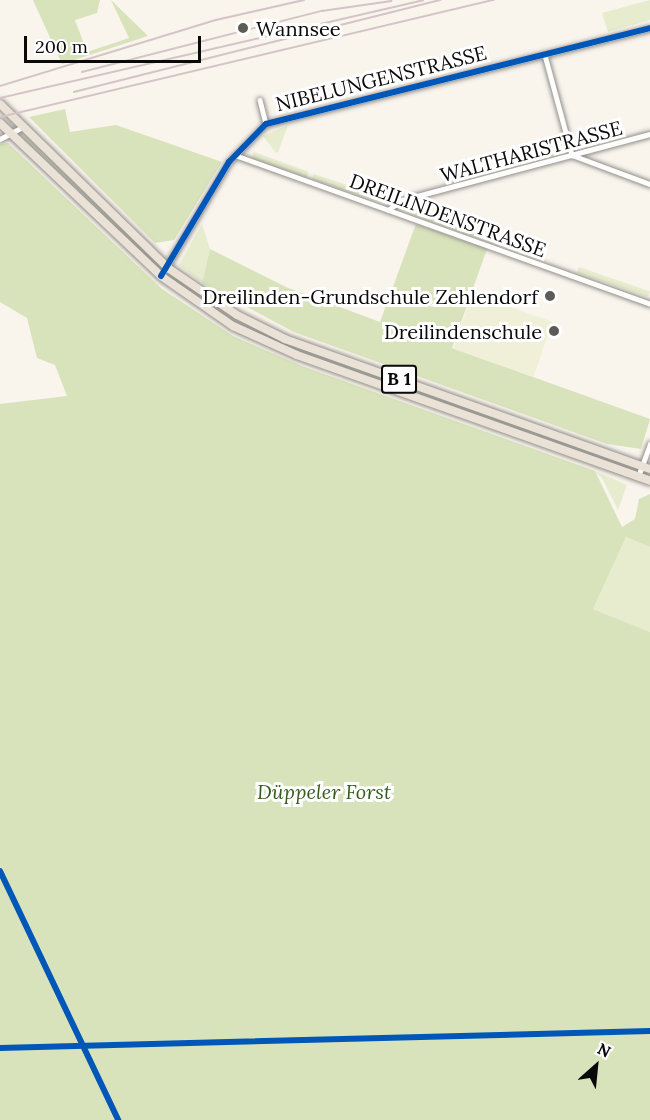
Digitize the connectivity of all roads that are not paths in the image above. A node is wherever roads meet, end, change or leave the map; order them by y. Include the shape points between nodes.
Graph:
1 (650, 28) edge
2 (546, 55) junction
3 (260, 100) dead end
4 (0, 104) edge
5 (0, 123) edge
6 (266, 124) junction
7 (23, 127) junction
8 (650, 134) edge
9 (14, 136) junction
10 (0, 139) edge
11 (235, 155) junction
12 (572, 155) junction
13 (650, 184) edge
14 (388, 210) junction
15 (168, 268) junction
16 (160, 276) junction
17 (650, 304) edge
18 (650, 444) edge
19 (646, 467) edge
20 (638, 477) junction
21 (650, 481) edge

1 - 2 street, NIBELUNGENSTRASSE
2 - 6 street, NIBELUNGENSTRASSE
2 - 12 street
3 - 6 street
4 - 7 main road, B 1
5 - 9 main road, B 1
6 - 11 street, NIBELUNGENSTRASSE
7 - 9 street
7 - 15 main road, B 1
8 - 12 street, WALTHARISTRASSE
9 - 10 street
9 - 16 main road, B 1
11 - 14 street, DREILINDENSTRASSE
11 - 15 street, NIBELUNGENSTRASSE
12 - 13 street
12 - 14 street, WALTHARISTRASSE via 402,200
14 - 17 street, DREILINDENSTRASSE
15 - 16 street, NIBELUNGENSTRASSE
15 - 19 main road, B 1 via 217,304 285,339
16 - 20 main road, B 1 via 211,313 280,348
18 - 19 street
19 - 20 street
20 - 21 main road, B 1

